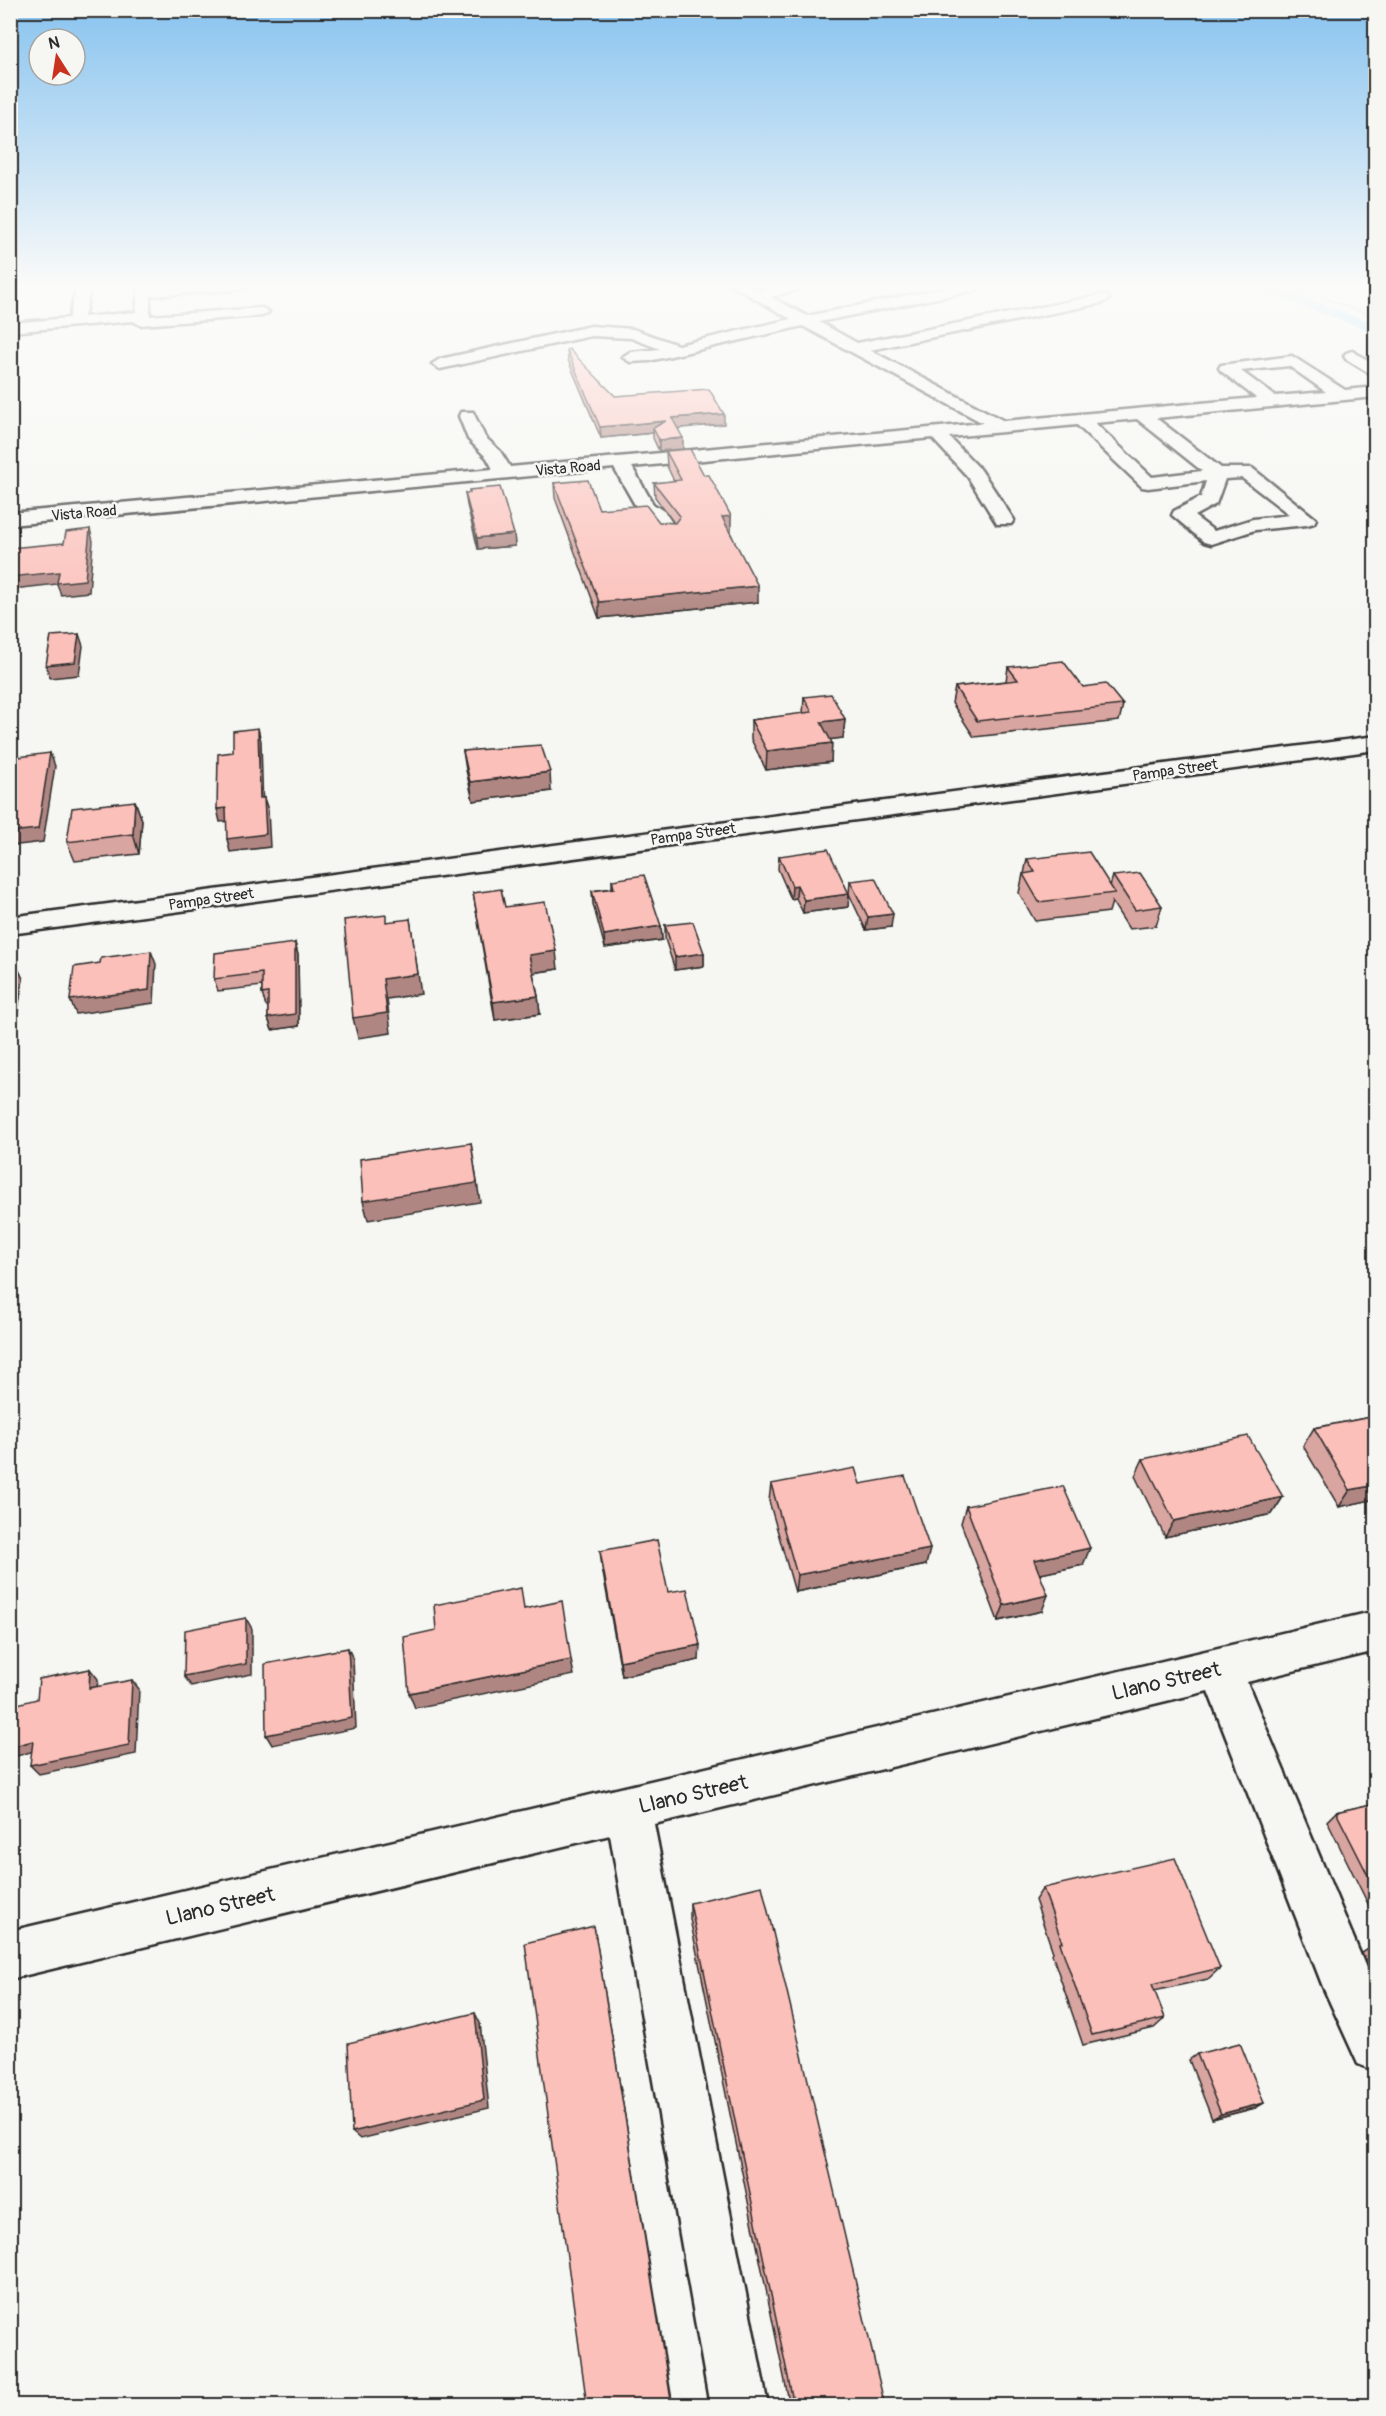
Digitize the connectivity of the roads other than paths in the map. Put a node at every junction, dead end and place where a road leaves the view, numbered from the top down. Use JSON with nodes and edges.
{"nodes":[{"id":1,"x":947,"y":398,"type":"edge"},
{"id":2,"x":1266,"y":398,"type":"edge"},
{"id":3,"x":1315,"y":398,"type":"edge"},
{"id":4,"x":1272,"y":402,"type":"junction"},
{"id":5,"x":1141,"y":414,"type":"junction"},
{"id":6,"x":467,"y":416,"type":"dead end"},
{"id":7,"x":1082,"y":420,"type":"junction"},
{"id":8,"x":1002,"y":427,"type":"junction"},
{"id":9,"x":936,"y":433,"type":"junction"},
{"id":10,"x":621,"y":463,"type":"junction"},
{"id":11,"x":505,"y":473,"type":"junction"},
{"id":12,"x":1217,"y":474,"type":"junction"},
{"id":13,"x":10,"y":519,"type":"edge"},
{"id":14,"x":1004,"y":520,"type":"dead end"},
{"id":15,"x":668,"y":532,"type":"edge"},
{"id":16,"x":1376,"y":743,"type":"edge"},
{"id":17,"x":10,"y":926,"type":"edge"},
{"id":18,"x":1376,"y":1631,"type":"edge"},
{"id":19,"x":1220,"y":1668,"type":"junction"},
{"id":20,"x":628,"y":1809,"type":"junction"},
{"id":21,"x":10,"y":1955,"type":"edge"},
{"id":22,"x":1376,"y":2046,"type":"edge"},
{"id":23,"x":739,"y":2406,"type":"edge"}],
"edges":[{"from":1,"to":8,"type":"street"},
{"from":2,"to":4,"type":"street"},
{"from":3,"to":4,"type":"street","name":"Vista Road"},
{"from":4,"to":5,"type":"street","name":"Vista Road"},
{"from":5,"to":7,"type":"street","name":"Vista Road"},
{"from":5,"to":12,"type":"street"},
{"from":6,"to":11,"type":"street"},
{"from":7,"to":8,"type":"street","name":"Vista Road"},
{"from":7,"to":12,"type":"street"},
{"from":8,"to":9,"type":"street","name":"Vista Road"},
{"from":9,"to":10,"type":"street","name":"Vista Road"},
{"from":9,"to":14,"type":"street"},
{"from":10,"to":11,"type":"street","name":"Vista Road"},
{"from":10,"to":15,"type":"street"},
{"from":11,"to":13,"type":"street","name":"Vista Road"},
{"from":12,"to":12,"type":"street"},
{"from":16,"to":17,"type":"street","name":"Pampa Street"},
{"from":18,"to":19,"type":"street","name":"Llano Street"},
{"from":19,"to":20,"type":"street","name":"Llano Street"},
{"from":19,"to":22,"type":"street"},
{"from":20,"to":21,"type":"street","name":"Llano Street"},
{"from":20,"to":23,"type":"street"}]}
